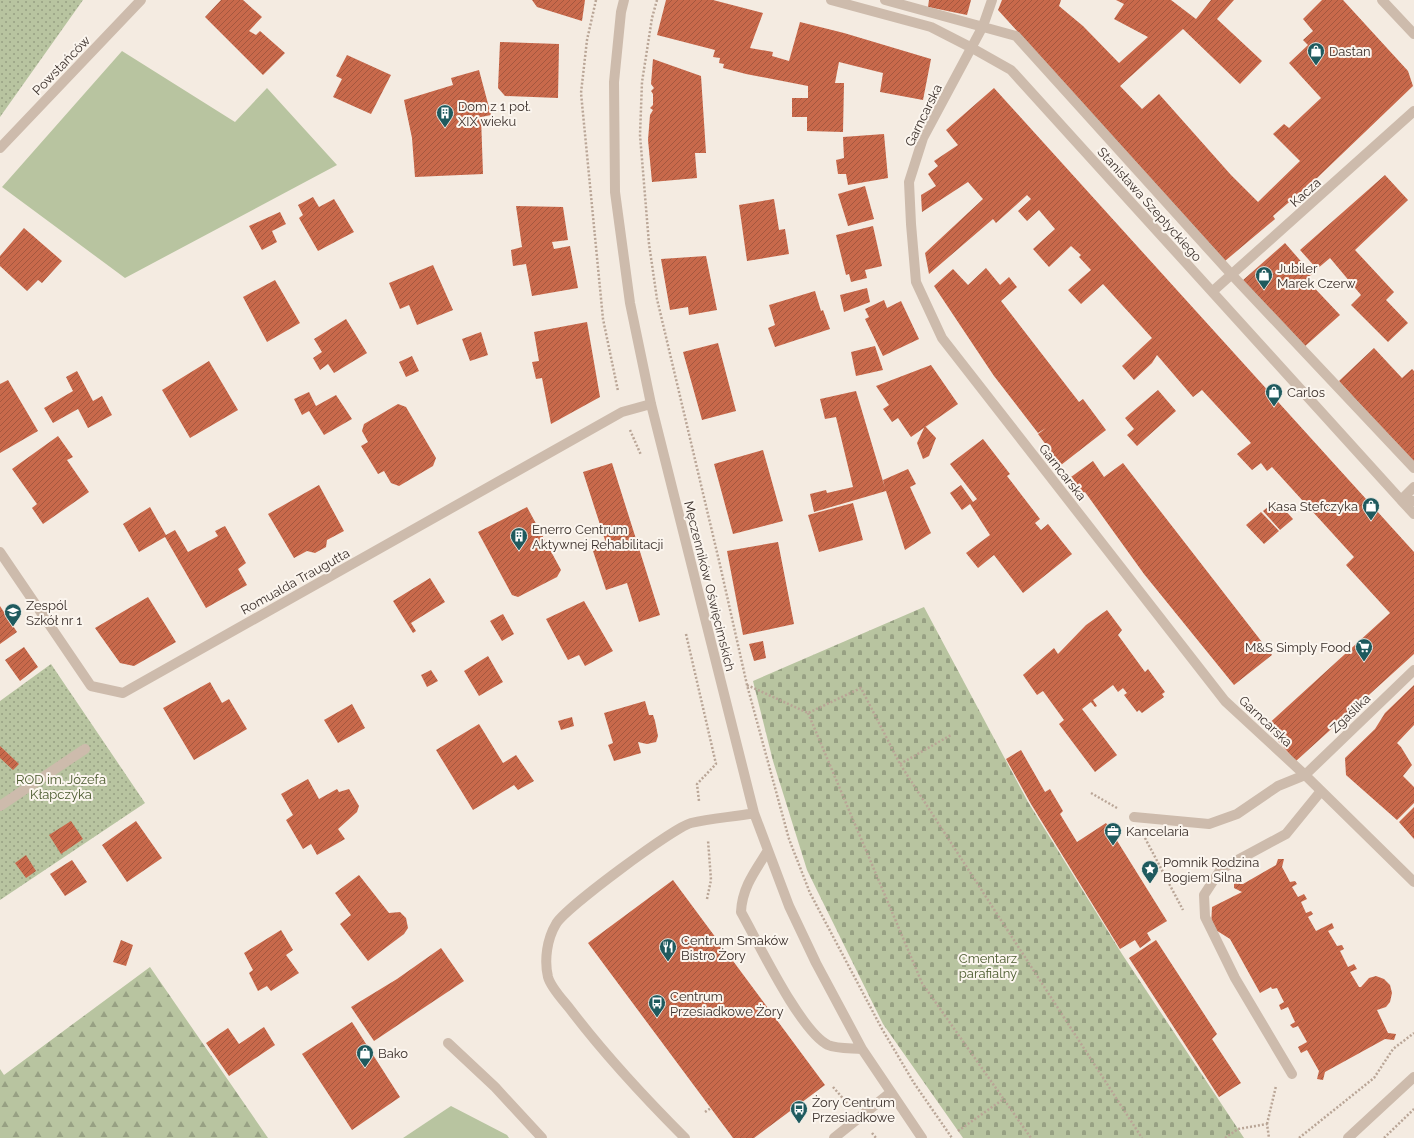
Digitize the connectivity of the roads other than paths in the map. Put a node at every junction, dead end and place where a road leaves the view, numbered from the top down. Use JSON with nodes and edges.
{"nodes":[{"id":1,"x":141,"y":0,"type":"edge"},
{"id":2,"x":624,"y":0,"type":"edge"},
{"id":3,"x":831,"y":0,"type":"edge"},
{"id":4,"x":885,"y":0,"type":"edge"},
{"id":5,"x":992,"y":0,"type":"edge"},
{"id":6,"x":1382,"y":0,"type":"edge"},
{"id":7,"x":982,"y":26,"type":"junction"},
{"id":8,"x":1414,"y":34,"type":"edge"},
{"id":9,"x":972,"y":48,"type":"junction"},
{"id":10,"x":1414,"y":111,"type":"edge"},
{"id":11,"x":0,"y":148,"type":"edge"},
{"id":12,"x":1232,"y":275,"type":"junction"},
{"id":13,"x":1213,"y":291,"type":"junction"},
{"id":14,"x":651,"y":404,"type":"junction"},
{"id":15,"x":1414,"y":468,"type":"edge"},
{"id":16,"x":1414,"y":487,"type":"edge"},
{"id":17,"x":1401,"y":500,"type":"junction"},
{"id":18,"x":1414,"y":502,"type":"edge"},
{"id":19,"x":1414,"y":514,"type":"edge"},
{"id":20,"x":0,"y":552,"type":"edge"},
{"id":21,"x":1414,"y":670,"type":"edge"},
{"id":22,"x":85,"y":749,"type":"dead end"},
{"id":23,"x":1305,"y":775,"type":"junction"},
{"id":24,"x":1321,"y":791,"type":"junction"},
{"id":25,"x":0,"y":806,"type":"edge"},
{"id":26,"x":754,"y":813,"type":"junction"},
{"id":27,"x":1134,"y":817,"type":"road end"},
{"id":28,"x":767,"y":852,"type":"junction"},
{"id":29,"x":1414,"y":882,"type":"edge"},
{"id":30,"x":448,"y":1043,"type":"dead end"},
{"id":31,"x":862,"y":1049,"type":"junction"},
{"id":32,"x":1292,"y":1074,"type":"dead end"},
{"id":33,"x":1414,"y":1077,"type":"edge"},
{"id":34,"x":890,"y":1093,"type":"junction"},
{"id":35,"x":542,"y":1138,"type":"edge"},
{"id":36,"x":685,"y":1138,"type":"edge"},
{"id":37,"x":834,"y":1138,"type":"edge"},
{"id":38,"x":922,"y":1138,"type":"edge"},
{"id":39,"x":1348,"y":1138,"type":"edge"}],
"edges":[{"from":1,"to":11,"type":"street","name":"Powstańców"},
{"from":2,"to":14,"type":"street","name":"Męczenników Oświęcimskich"},
{"from":3,"to":9,"type":"street","name":"Stanisława Szeptyckiego"},
{"from":4,"to":7,"type":"street"},
{"from":5,"to":7,"type":"street","name":"Garncarska"},
{"from":6,"to":8,"type":"street"},
{"from":7,"to":9,"type":"street","name":"Garncarska"},
{"from":7,"to":12,"type":"street"},
{"from":9,"to":13,"type":"street","name":"Stanisława Szeptyckiego"},
{"from":9,"to":23,"type":"street","name":"Garncarska"},
{"from":10,"to":12,"type":"street","name":"Kacza"},
{"from":12,"to":13,"type":"street","name":"Kacza"},
{"from":12,"to":15,"type":"street"},
{"from":13,"to":17,"type":"street","name":"Stanisława Szeptyckiego"},
{"from":14,"to":20,"type":"street","name":"Romualda Traugutta"},
{"from":14,"to":26,"type":"street","name":"Męczenników Oświęcimskich"},
{"from":16,"to":17,"type":"street"},
{"from":17,"to":18,"type":"street"},
{"from":17,"to":19,"type":"street","name":"Stanisława Szeptyckiego"},
{"from":21,"to":23,"type":"street","name":"Zgaślika"},
{"from":22,"to":25,"type":"street"},
{"from":23,"to":24,"type":"street","name":"Garncarska"},
{"from":23,"to":27,"type":"street"},
{"from":24,"to":29,"type":"street","name":"Garncarska"},
{"from":24,"to":32,"type":"street"},
{"from":26,"to":28,"type":"street","name":"Męczenników Oświęcimskich"},
{"from":26,"to":36,"type":"street"},
{"from":28,"to":31,"type":"street","name":"Męczenników Oświęcimskich"},
{"from":28,"to":31,"type":"street"},
{"from":30,"to":35,"type":"street"},
{"from":31,"to":34,"type":"street","name":"Męczenników Oświęcimskich"},
{"from":33,"to":39,"type":"street"},
{"from":34,"to":37,"type":"street"},
{"from":34,"to":38,"type":"street","name":"Męczenników Oświęcimskich"}]}
